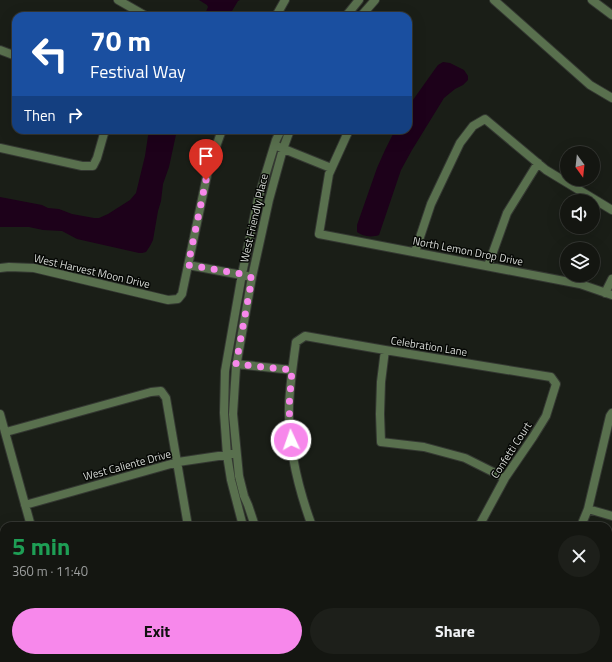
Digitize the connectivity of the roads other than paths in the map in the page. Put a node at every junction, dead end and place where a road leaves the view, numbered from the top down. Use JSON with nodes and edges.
{"nodes":[{"id":1,"x":118,"y":0,"type":"edge"},
{"id":2,"x":285,"y":0,"type":"edge"},
{"id":3,"x":360,"y":0,"type":"edge"},
{"id":4,"x":375,"y":0,"type":"edge"},
{"id":5,"x":494,"y":0,"type":"edge"},
{"id":6,"x":592,"y":0,"type":"edge"},
{"id":7,"x":139,"y":12,"type":"edge"},
{"id":8,"x":278,"y":12,"type":"edge"},
{"id":9,"x":350,"y":12,"type":"edge"},
{"id":10,"x":364,"y":12,"type":"edge"},
{"id":11,"x":612,"y":15,"type":"edge"},
{"id":12,"x":0,"y":50,"type":"edge"},
{"id":13,"x":12,"y":54,"type":"edge"},
{"id":14,"x":612,"y":98,"type":"edge"},
{"id":15,"x":104,"y":134,"type":"edge"},
{"id":16,"x":221,"y":134,"type":"edge"},
{"id":17,"x":280,"y":134,"type":"edge"},
{"id":18,"x":287,"y":134,"type":"edge"},
{"id":19,"x":347,"y":134,"type":"edge"},
{"id":20,"x":278,"y":147,"type":"junction"},
{"id":21,"x":0,"y":148,"type":"edge"},
{"id":22,"x":538,"y":163,"type":"junction"},
{"id":23,"x":332,"y":168,"type":"junction"},
{"id":24,"x":612,"y":210,"type":"edge"},
{"id":25,"x":415,"y":252,"type":"junction"},
{"id":26,"x":188,"y":265,"type":"junction"},
{"id":27,"x":488,"y":266,"type":"junction"},
{"id":28,"x":0,"y":268,"type":"edge"},
{"id":29,"x":242,"y":274,"type":"junction"},
{"id":30,"x":252,"y":278,"type":"junction"},
{"id":31,"x":612,"y":279,"type":"edge"},
{"id":32,"x":609,"y":294,"type":"edge"},
{"id":33,"x":385,"y":350,"type":"junction"},
{"id":34,"x":236,"y":364,"type":"junction"},
{"id":35,"x":292,"y":370,"type":"junction"},
{"id":36,"x":556,"y":384,"type":"joint"},
{"id":37,"x":612,"y":413,"type":"edge"},
{"id":38,"x":0,"y":414,"type":"edge"},
{"id":39,"x":6,"y":432,"type":"junction"},
{"id":40,"x":237,"y":453,"type":"junction"},
{"id":41,"x":227,"y":455,"type":"junction"},
{"id":42,"x":178,"y":462,"type":"junction"},
{"id":43,"x":505,"y":478,"type":"junction"},
{"id":44,"x":25,"y":505,"type":"junction"},
{"id":45,"x":588,"y":509,"type":"junction"},
{"id":46,"x":612,"y":516,"type":"edge"},
{"id":47,"x":30,"y":522,"type":"edge"},
{"id":48,"x":187,"y":522,"type":"edge"},
{"id":49,"x":242,"y":522,"type":"edge"},
{"id":50,"x":254,"y":522,"type":"edge"},
{"id":51,"x":310,"y":522,"type":"edge"},
{"id":52,"x":481,"y":522,"type":"edge"},
{"id":53,"x":583,"y":522,"type":"edge"}],
"edges":[{"from":1,"to":7,"type":"street"},
{"from":2,"to":8,"type":"street"},
{"from":3,"to":9,"type":"street"},
{"from":4,"to":10,"type":"street"},
{"from":5,"to":14,"type":"street"},
{"from":6,"to":11,"type":"street"},
{"from":12,"to":13,"type":"street"},
{"from":15,"to":21,"type":"street"},
{"from":16,"to":26,"type":"street"},
{"from":17,"to":20,"type":"street","name":"West Friendly Place"},
{"from":18,"to":20,"type":"street","name":"West Friendly Place"},
{"from":19,"to":23,"type":"street"},
{"from":20,"to":23,"type":"street"},
{"from":20,"to":29,"type":"street","name":"West Friendly Place"},
{"from":20,"to":30,"type":"street","name":"West Friendly Place"},
{"from":22,"to":24,"type":"street"},
{"from":22,"to":25,"type":"street"},
{"from":22,"to":27,"type":"street"},
{"from":23,"to":25,"type":"street","name":"North Lemon Drop Drive"},
{"from":25,"to":27,"type":"street","name":"North Lemon Drop Drive"},
{"from":26,"to":28,"type":"street","name":"West Harvest Moon Drive"},
{"from":26,"to":29,"type":"street"},
{"from":27,"to":32,"type":"street","name":"North Lemon Drop Drive"},
{"from":29,"to":30,"type":"street"},
{"from":29,"to":41,"type":"street","name":"West Friendly Place"},
{"from":30,"to":34,"type":"street","name":"West Friendly Place"},
{"from":31,"to":32,"type":"street"},
{"from":33,"to":35,"type":"street","name":"Celebration Lane"},
{"from":33,"to":36,"type":"street","name":"Celebration Lane"},
{"from":33,"to":43,"type":"street"},
{"from":34,"to":35,"type":"street"},
{"from":34,"to":40,"type":"street","name":"West Friendly Place"},
{"from":35,"to":51,"type":"street"},
{"from":36,"to":43,"type":"street","name":"Confetti Court"},
{"from":37,"to":45,"type":"street"},
{"from":38,"to":39,"type":"street"},
{"from":39,"to":42,"type":"street"},
{"from":39,"to":44,"type":"street"},
{"from":40,"to":41,"type":"street","name":"West Caliente Drive"},
{"from":40,"to":50,"type":"street","name":"West Friendly Place"},
{"from":41,"to":42,"type":"street","name":"West Caliente Drive"},
{"from":41,"to":49,"type":"street","name":"West Friendly Place"},
{"from":42,"to":44,"type":"street","name":"West Caliente Drive"},
{"from":42,"to":48,"type":"street"},
{"from":43,"to":52,"type":"street","name":"Confetti Court"},
{"from":44,"to":47,"type":"street"},
{"from":45,"to":46,"type":"street"},
{"from":45,"to":53,"type":"street"}]}
